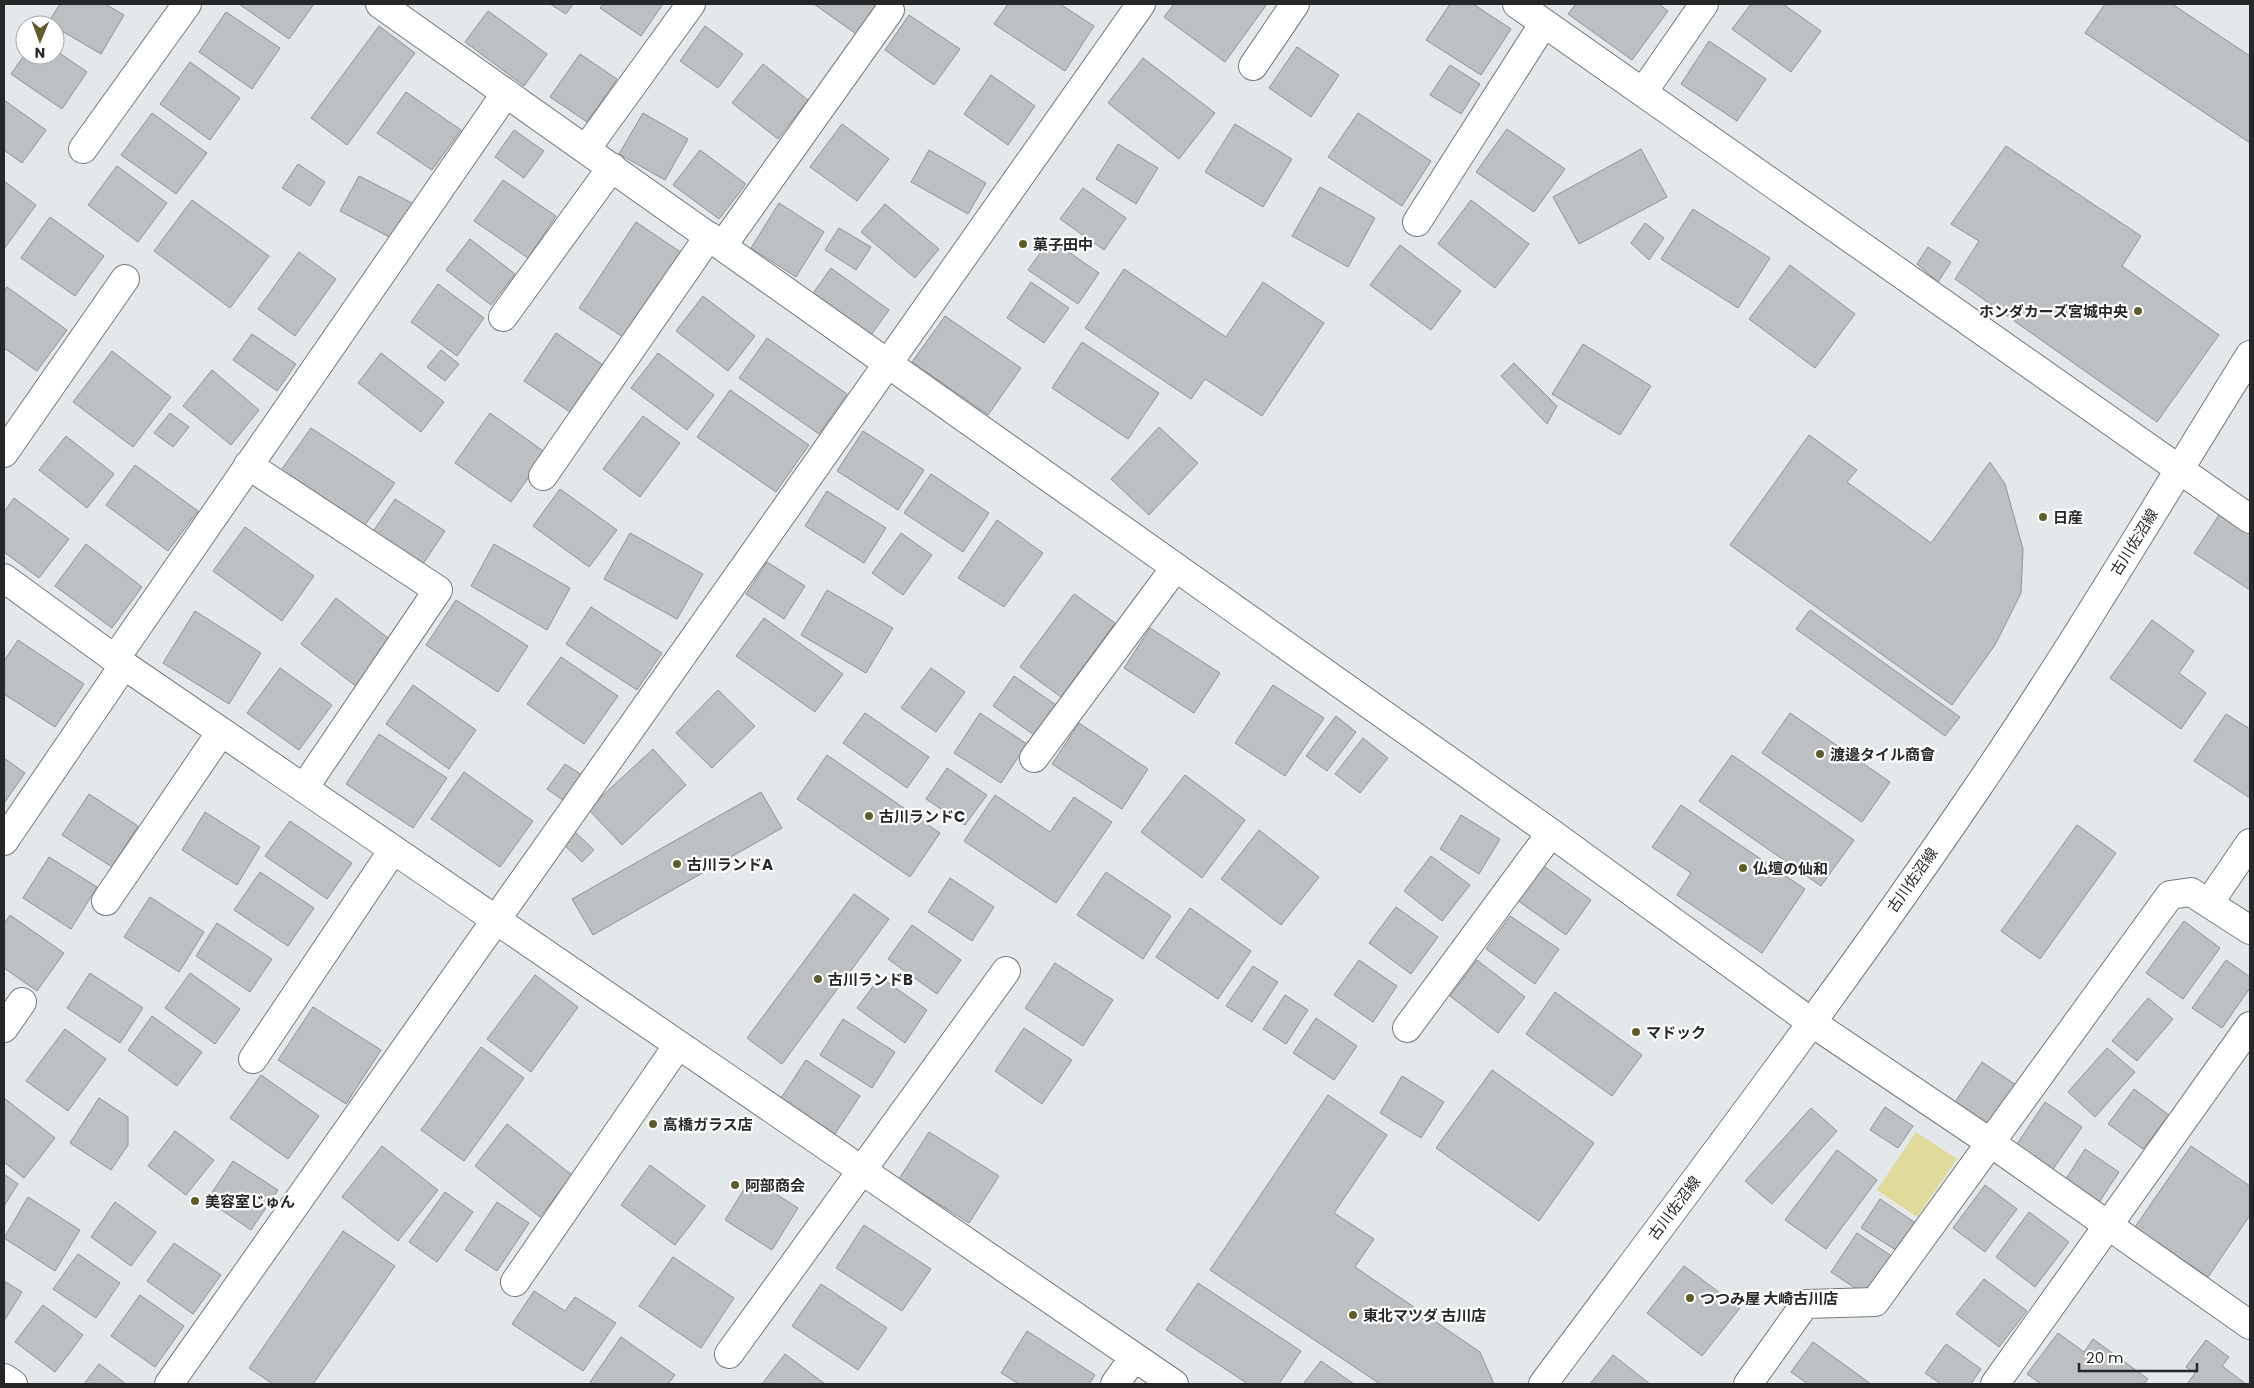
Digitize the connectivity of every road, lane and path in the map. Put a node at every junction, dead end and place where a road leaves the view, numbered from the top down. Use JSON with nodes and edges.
{"nodes":[{"id":1,"x":187,"y":4,"type":"edge"},
{"id":2,"x":380,"y":4,"type":"edge"},
{"id":3,"x":691,"y":4,"type":"edge"},
{"id":4,"x":1141,"y":4,"type":"edge"},
{"id":5,"x":1294,"y":4,"type":"edge"},
{"id":6,"x":1517,"y":4,"type":"edge"},
{"id":7,"x":1704,"y":4,"type":"edge"},
{"id":8,"x":890,"y":10,"type":"dead end"},
{"id":9,"x":1544,"y":23,"type":"junction"},
{"id":10,"x":1253,"y":66,"type":"dead end"},
{"id":11,"x":1643,"y":92,"type":"junction"},
{"id":12,"x":506,"y":93,"type":"junction"},
{"id":13,"x":82,"y":149,"type":"dead end"},
{"id":14,"x":586,"y":149,"type":"junction"},
{"id":15,"x":612,"y":167,"type":"junction"},
{"id":16,"x":1417,"y":222,"type":"dead end"},
{"id":17,"x":716,"y":241,"type":"junction"},
{"id":18,"x":125,"y":279,"type":"dead end"},
{"id":19,"x":503,"y":317,"type":"dead end"},
{"id":20,"x":2250,"y":356,"type":"edge"},
{"id":21,"x":886,"y":364,"type":"junction"},
{"id":22,"x":4,"y":453,"type":"edge"},
{"id":23,"x":248,"y":465,"type":"junction"},
{"id":24,"x":2178,"y":469,"type":"junction"},
{"id":25,"x":543,"y":476,"type":"dead end"},
{"id":26,"x":2250,"y":519,"type":"edge"},
{"id":27,"x":1176,"y":568,"type":"junction"},
{"id":28,"x":4,"y":578,"type":"edge"},
{"id":29,"x":119,"y":662,"type":"junction"},
{"id":30,"x":221,"y":732,"type":"junction"},
{"id":31,"x":1034,"y":758,"type":"dead end"},
{"id":32,"x":304,"y":788,"type":"junction"},
{"id":33,"x":1551,"y":833,"type":"junction"},
{"id":34,"x":4,"y":841,"type":"edge"},
{"id":35,"x":2250,"y":843,"type":"edge"},
{"id":36,"x":393,"y":850,"type":"junction"},
{"id":37,"x":106,"y":901,"type":"dead end"},
{"id":38,"x":2209,"y":903,"type":"junction"},
{"id":39,"x":496,"y":920,"type":"junction"},
{"id":40,"x":2250,"y":930,"type":"edge"},
{"id":41,"x":1006,"y":970,"type":"dead end"},
{"id":42,"x":22,"y":1002,"type":"dead end"},
{"id":43,"x":1811,"y":1022,"type":"junction"},
{"id":44,"x":2250,"y":1026,"type":"edge"},
{"id":45,"x":4,"y":1028,"type":"edge"},
{"id":46,"x":1407,"y":1028,"type":"dead end"},
{"id":47,"x":678,"y":1045,"type":"junction"},
{"id":48,"x":253,"y":1058,"type":"dead end"},
{"id":49,"x":1991,"y":1143,"type":"junction"},
{"id":50,"x":862,"y":1171,"type":"junction"},
{"id":51,"x":2108,"y":1225,"type":"junction"},
{"id":52,"x":515,"y":1282,"type":"dead end"},
{"id":53,"x":2250,"y":1325,"type":"edge"},
{"id":54,"x":729,"y":1354,"type":"dead end"},
{"id":55,"x":1134,"y":1357,"type":"junction"},
{"id":56,"x":4,"y":1378,"type":"edge"},
{"id":57,"x":1760,"y":1380,"type":"edge"},
{"id":58,"x":13,"y":1384,"type":"edge"},
{"id":59,"x":169,"y":1384,"type":"edge"},
{"id":60,"x":1115,"y":1384,"type":"edge"},
{"id":61,"x":1174,"y":1384,"type":"edge"},
{"id":62,"x":1543,"y":1384,"type":"edge"},
{"id":63,"x":1995,"y":1384,"type":"edge"}],
"edges":[{"from":1,"to":13,"type":"street"},
{"from":2,"to":12,"type":"street"},
{"from":3,"to":14,"type":"street"},
{"from":4,"to":21,"type":"street"},
{"from":5,"to":10,"type":"street"},
{"from":6,"to":9,"type":"street"},
{"from":7,"to":11,"type":"street"},
{"from":8,"to":17,"type":"street"},
{"from":9,"to":11,"type":"street"},
{"from":9,"to":16,"type":"street"},
{"from":11,"to":24,"type":"street"},
{"from":12,"to":14,"type":"street"},
{"from":12,"to":23,"type":"street"},
{"from":14,"to":15,"type":"street"},
{"from":15,"to":17,"type":"street"},
{"from":15,"to":19,"type":"street"},
{"from":17,"to":21,"type":"street"},
{"from":17,"to":25,"type":"street"},
{"from":18,"to":22,"type":"street"},
{"from":20,"to":24,"type":"street","name":"古川佐沼線"},
{"from":21,"to":27,"type":"street"},
{"from":21,"to":39,"type":"street"},
{"from":23,"to":29,"type":"street"},
{"from":23,"to":32,"type":"street"},
{"from":24,"to":26,"type":"street"},
{"from":24,"to":43,"type":"street","name":"古川佐沼線"},
{"from":27,"to":31,"type":"street"},
{"from":27,"to":33,"type":"street"},
{"from":28,"to":29,"type":"street"},
{"from":29,"to":30,"type":"street"},
{"from":29,"to":34,"type":"street"},
{"from":30,"to":32,"type":"street"},
{"from":30,"to":37,"type":"street"},
{"from":32,"to":36,"type":"street"},
{"from":33,"to":43,"type":"street"},
{"from":33,"to":46,"type":"street"},
{"from":35,"to":38,"type":"street"},
{"from":36,"to":39,"type":"street"},
{"from":36,"to":48,"type":"street"},
{"from":38,"to":40,"type":"street"},
{"from":38,"to":49,"type":"street"},
{"from":39,"to":47,"type":"street"},
{"from":39,"to":59,"type":"street"},
{"from":41,"to":50,"type":"street"},
{"from":42,"to":45,"type":"street"},
{"from":43,"to":49,"type":"street"},
{"from":43,"to":62,"type":"street","name":"古川佐沼線"},
{"from":44,"to":51,"type":"street"},
{"from":47,"to":50,"type":"street"},
{"from":47,"to":52,"type":"street"},
{"from":49,"to":51,"type":"street"},
{"from":49,"to":57,"type":"street"},
{"from":50,"to":54,"type":"street"},
{"from":50,"to":55,"type":"street"},
{"from":51,"to":53,"type":"street"},
{"from":51,"to":63,"type":"street"},
{"from":55,"to":60,"type":"street"},
{"from":55,"to":61,"type":"street"},
{"from":56,"to":58,"type":"street"}]}
